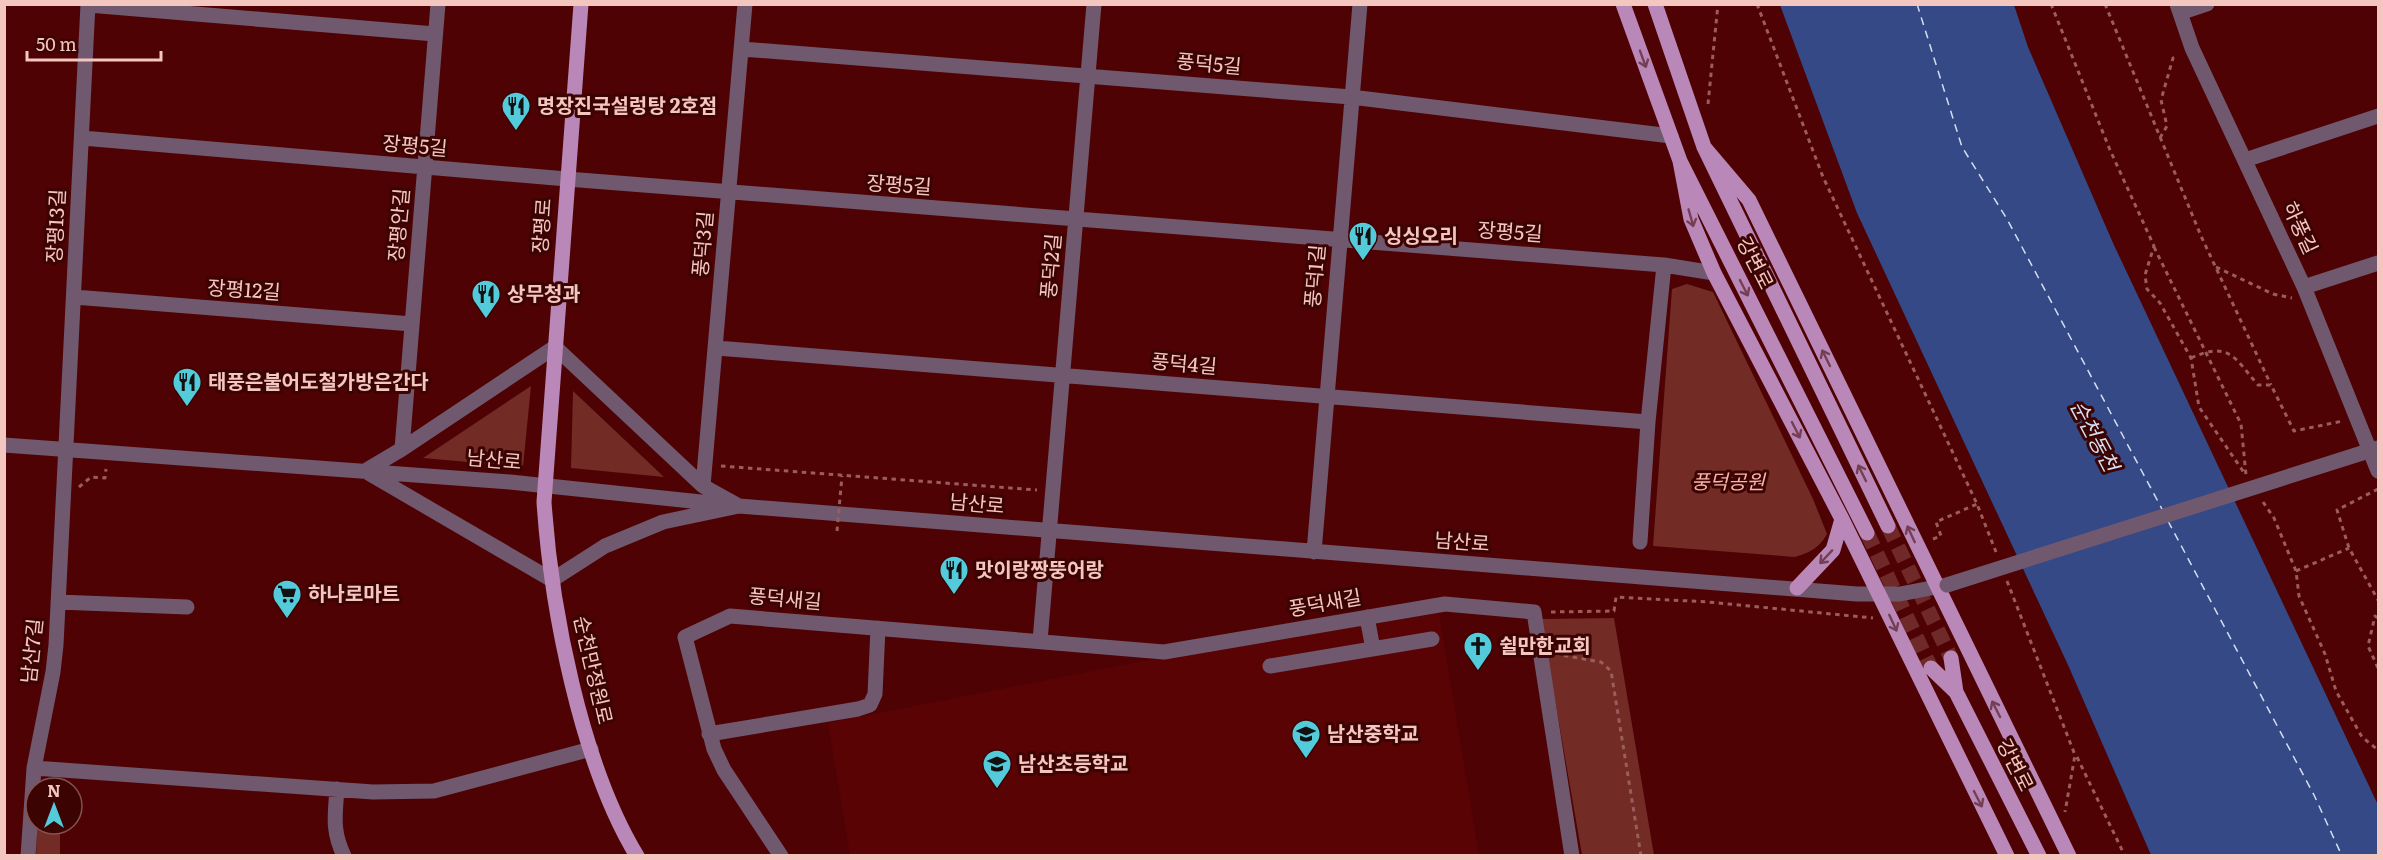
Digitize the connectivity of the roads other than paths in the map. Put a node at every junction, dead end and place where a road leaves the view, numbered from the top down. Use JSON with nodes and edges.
{"nodes":[{"id":1,"x":438,"y":4,"type":"edge"},
{"id":2,"x":581,"y":4,"type":"edge"},
{"id":3,"x":745,"y":4,"type":"edge"},
{"id":4,"x":1094,"y":4,"type":"edge"},
{"id":5,"x":1360,"y":4,"type":"edge"},
{"id":6,"x":1623,"y":4,"type":"edge"},
{"id":7,"x":1655,"y":4,"type":"edge"},
{"id":8,"x":2207,"y":4,"type":"edge"},
{"id":9,"x":88,"y":5,"type":"edge"},
{"id":10,"x":2179,"y":9,"type":"edge"},
{"id":11,"x":435,"y":34,"type":"junction"},
{"id":12,"x":742,"y":49,"type":"junction"},
{"id":13,"x":1088,"y":75,"type":"junction"},
{"id":14,"x":1351,"y":97,"type":"junction"},
{"id":15,"x":2379,"y":116,"type":"edge"},
{"id":16,"x":1671,"y":136,"type":"junction"},
{"id":17,"x":82,"y":138,"type":"junction"},
{"id":18,"x":1704,"y":147,"type":"junction"},
{"id":19,"x":1680,"y":160,"type":"junction"},
{"id":20,"x":2245,"y":160,"type":"junction"},
{"id":21,"x":424,"y":168,"type":"junction"},
{"id":22,"x":567,"y":179,"type":"junction"},
{"id":23,"x":728,"y":192,"type":"junction"},
{"id":24,"x":1076,"y":219,"type":"junction"},
{"id":25,"x":1340,"y":240,"type":"junction"},
{"id":26,"x":2379,"y":263,"type":"edge"},
{"id":27,"x":1664,"y":265,"type":"junction"},
{"id":28,"x":1714,"y":273,"type":"junction"},
{"id":29,"x":2306,"y":293,"type":"junction"},
{"id":30,"x":74,"y":297,"type":"junction"},
{"id":31,"x":412,"y":324,"type":"junction"},
{"id":32,"x":555,"y":347,"type":"junction"},
{"id":33,"x":716,"y":348,"type":"junction"},
{"id":34,"x":1064,"y":375,"type":"junction"},
{"id":35,"x":1325,"y":396,"type":"junction"},
{"id":36,"x":1648,"y":422,"type":"junction"},
{"id":37,"x":4,"y":445,"type":"edge"},
{"id":38,"x":2379,"y":448,"type":"edge"},
{"id":39,"x":67,"y":449,"type":"junction"},
{"id":40,"x":402,"y":449,"type":"junction"},
{"id":41,"x":365,"y":471,"type":"junction"},
{"id":42,"x":2379,"y":471,"type":"edge"},
{"id":43,"x":543,"y":485,"type":"junction"},
{"id":44,"x":703,"y":486,"type":"junction"},
{"id":45,"x":739,"y":506,"type":"junction"},
{"id":46,"x":1842,"y":519,"type":"junction"},
{"id":47,"x":1888,"y":526,"type":"tunnel mouth"},
{"id":48,"x":1051,"y":531,"type":"junction"},
{"id":49,"x":1867,"y":533,"type":"tunnel mouth"},
{"id":50,"x":1640,"y":542,"type":"dead end"},
{"id":51,"x":1314,"y":552,"type":"junction"},
{"id":52,"x":552,"y":580,"type":"junction"},
{"id":53,"x":1942,"y":586,"type":"junction"},
{"id":54,"x":1797,"y":588,"type":"junction"},
{"id":55,"x":1879,"y":594,"type":"junction"},
{"id":56,"x":58,"y":602,"type":"junction"},
{"id":57,"x":187,"y":607,"type":"dead end"},
{"id":58,"x":1367,"y":617,"type":"junction"},
{"id":59,"x":878,"y":628,"type":"junction"},
{"id":60,"x":1431,"y":639,"type":"dead end"},
{"id":61,"x":1040,"y":641,"type":"junction"},
{"id":62,"x":1373,"y":649,"type":"junction"},
{"id":63,"x":1951,"y":658,"type":"tunnel mouth"},
{"id":64,"x":1270,"y":666,"type":"dead end"},
{"id":65,"x":1931,"y":668,"type":"tunnel mouth"},
{"id":66,"x":1956,"y":692,"type":"junction"},
{"id":67,"x":709,"y":734,"type":"junction"},
{"id":68,"x":591,"y":750,"type":"junction"},
{"id":69,"x":34,"y":768,"type":"junction"},
{"id":70,"x":337,"y":789,"type":"junction"},
{"id":71,"x":28,"y":855,"type":"edge"},
{"id":72,"x":344,"y":855,"type":"edge"},
{"id":73,"x":637,"y":855,"type":"edge"},
{"id":74,"x":781,"y":855,"type":"edge"},
{"id":75,"x":1572,"y":855,"type":"edge"},
{"id":76,"x":2007,"y":855,"type":"edge"},
{"id":77,"x":2039,"y":855,"type":"edge"},
{"id":78,"x":2069,"y":855,"type":"edge"}],
"edges":[{"from":1,"to":11,"type":"street","name":"장평안길"},
{"from":2,"to":22,"type":"main road","name":"장평로"},
{"from":3,"to":12,"type":"street","name":"풍덕3길"},
{"from":4,"to":13,"type":"street","name":"풍덕2길"},
{"from":5,"to":14,"type":"street","name":"풍덕1길"},
{"from":6,"to":16,"type":"main road","name":"강변로","one_way":true},
{"from":7,"to":18,"type":"main road","name":"강변로"},
{"from":8,"to":10,"type":"street"},
{"from":9,"to":11,"type":"street"},
{"from":9,"to":17,"type":"street","name":"장평13길"},
{"from":10,"to":20,"type":"street","name":"하풍길"},
{"from":11,"to":21,"type":"street","name":"장평안길"},
{"from":12,"to":13,"type":"street","name":"풍덕5길"},
{"from":12,"to":23,"type":"street","name":"풍덕3길"},
{"from":13,"to":14,"type":"street","name":"풍덕5길"},
{"from":13,"to":24,"type":"street","name":"풍덕2길"},
{"from":14,"to":16,"type":"street","name":"풍덕5길"},
{"from":14,"to":25,"type":"street","name":"풍덕1길"},
{"from":15,"to":20,"type":"street"},
{"from":16,"to":19,"type":"main road","name":"강변로"},
{"from":17,"to":21,"type":"street","name":"장평5길"},
{"from":17,"to":30,"type":"street","name":"장평13길"},
{"from":47,"to":18,"type":"main road","name":"강변로","one_way":true},
{"from":53,"to":18,"type":"main road","one_way":true},
{"from":19,"to":28,"type":"main road","one_way":true},
{"from":19,"to":49,"type":"main road","name":"강변로","one_way":true},
{"from":20,"to":29,"type":"street","name":"하풍길"},
{"from":21,"to":22,"type":"street","name":"장평5길"},
{"from":21,"to":31,"type":"street","name":"장평안길"},
{"from":22,"to":23,"type":"street","name":"장평5길"},
{"from":22,"to":32,"type":"main road","name":"장평로"},
{"from":23,"to":24,"type":"street","name":"장평5길"},
{"from":23,"to":33,"type":"street","name":"풍덕3길"},
{"from":24,"to":25,"type":"street","name":"장평5길"},
{"from":24,"to":34,"type":"street","name":"풍덕2길"},
{"from":25,"to":27,"type":"street","name":"장평5길"},
{"from":25,"to":35,"type":"street","name":"풍덕1길"},
{"from":26,"to":29,"type":"street"},
{"from":27,"to":28,"type":"street","name":"장평5길"},
{"from":27,"to":36,"type":"street"},
{"from":28,"to":46,"type":"main road","one_way":true},
{"from":29,"to":42,"type":"street","name":"하풍길"},
{"from":30,"to":31,"type":"street","name":"장평12길"},
{"from":30,"to":39,"type":"street","name":"장평13길"},
{"from":31,"to":40,"type":"street","name":"장평안길"},
{"from":32,"to":40,"type":"street"},
{"from":32,"to":43,"type":"main road","name":"장평로"},
{"from":32,"to":44,"type":"street"},
{"from":33,"to":34,"type":"street","name":"풍덕4길"},
{"from":33,"to":44,"type":"street","name":"풍덕3길"},
{"from":34,"to":35,"type":"street","name":"풍덕4길"},
{"from":34,"to":48,"type":"street","name":"풍덕2길"},
{"from":35,"to":36,"type":"street","name":"풍덕4길"},
{"from":35,"to":51,"type":"street","name":"풍덕1길"},
{"from":36,"to":50,"type":"street"},
{"from":37,"to":39,"type":"street","name":"남산로"},
{"from":38,"to":53,"type":"street","name":"남산로","bridge":true},
{"from":39,"to":41,"type":"street","name":"남산로"},
{"from":39,"to":56,"type":"street","name":"남산7길"},
{"from":40,"to":41,"type":"street"},
{"from":41,"to":43,"type":"street","name":"남산로"},
{"from":41,"to":52,"type":"street"},
{"from":43,"to":45,"type":"street","name":"남산로"},
{"from":43,"to":52,"type":"main road","name":"순천만정원로"},
{"from":44,"to":45,"type":"street"},
{"from":45,"to":48,"type":"street","name":"남산로"},
{"from":45,"to":52,"type":"street"},
{"from":46,"to":54,"type":"main road","one_way":true},
{"from":46,"to":55,"type":"main road"},
{"from":48,"to":51,"type":"street","name":"남산로"},
{"from":48,"to":61,"type":"street","name":"풍덕2길"},
{"from":51,"to":54,"type":"street","name":"남산로"},
{"from":52,"to":68,"type":"main road","name":"순천만정원로"},
{"from":53,"to":55,"type":"street","name":"남산로"},
{"from":78,"to":53,"type":"main road","one_way":true},
{"from":54,"to":55,"type":"street","name":"남산로"},
{"from":55,"to":76,"type":"main road","one_way":true},
{"from":56,"to":57,"type":"street"},
{"from":56,"to":69,"type":"street","name":"남산7길"},
{"from":58,"to":61,"type":"street","name":"풍덕새길"},
{"from":58,"to":62,"type":"street"},
{"from":58,"to":75,"type":"street","name":"풍덕새길"},
{"from":59,"to":61,"type":"street","name":"풍덕새길"},
{"from":59,"to":67,"type":"street"},
{"from":59,"to":67,"type":"street","name":"풍덕새길"},
{"from":60,"to":62,"type":"street"},
{"from":62,"to":64,"type":"street"},
{"from":63,"to":66,"type":"main road","name":"강변로"},
{"from":65,"to":66,"type":"main road","name":"강변로"},
{"from":66,"to":77,"type":"main road","name":"강변로"},
{"from":67,"to":74,"type":"street","name":"풍덕새길"},
{"from":68,"to":70,"type":"street"},
{"from":68,"to":73,"type":"main road","name":"순천만정원로"},
{"from":69,"to":70,"type":"street"},
{"from":69,"to":71,"type":"street","name":"남산7길"},
{"from":70,"to":72,"type":"street"}]}
